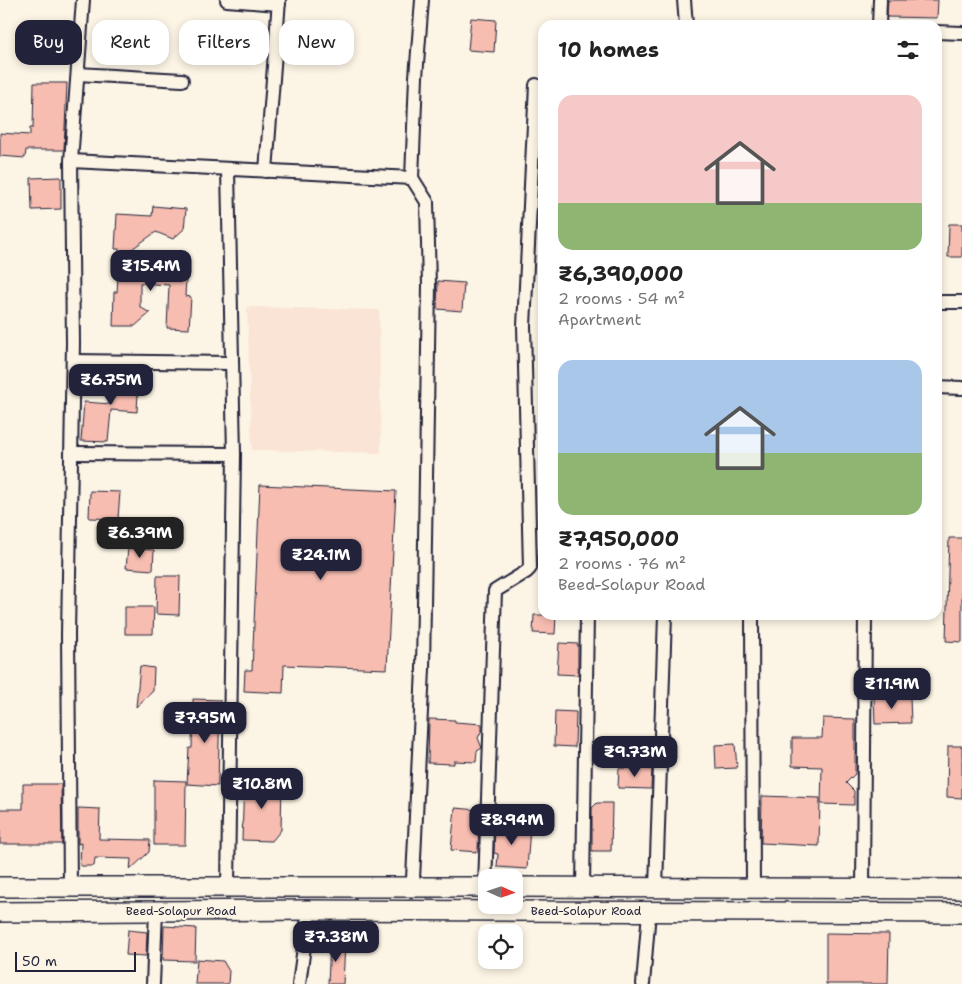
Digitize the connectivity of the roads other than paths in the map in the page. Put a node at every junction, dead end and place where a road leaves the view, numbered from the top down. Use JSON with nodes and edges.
{"nodes":[{"id":1,"x":83,"y":0,"type":"edge"},
{"id":2,"x":227,"y":0,"type":"edge"},
{"id":3,"x":422,"y":0,"type":"edge"},
{"id":4,"x":684,"y":0,"type":"edge"},
{"id":5,"x":880,"y":0,"type":"edge"},
{"id":6,"x":279,"y":2,"type":"edge"},
{"id":7,"x":686,"y":20,"type":"edge"},
{"id":8,"x":879,"y":20,"type":"edge"},
{"id":9,"x":942,"y":32,"type":"edge"},
{"id":10,"x":962,"y":33,"type":"edge"},
{"id":11,"x":78,"y":74,"type":"junction"},
{"id":12,"x":182,"y":80,"type":"dead end"},
{"id":13,"x":536,"y":85,"type":"dead end"},
{"id":14,"x":71,"y":161,"type":"junction"},
{"id":15,"x":228,"y":170,"type":"junction"},
{"id":16,"x":266,"y":171,"type":"junction"},
{"id":17,"x":412,"y":178,"type":"junction"},
{"id":18,"x":942,"y":302,"type":"edge"},
{"id":19,"x":962,"y":302,"type":"edge"},
{"id":20,"x":73,"y":361,"type":"junction"},
{"id":21,"x":231,"y":363,"type":"junction"},
{"id":22,"x":942,"y":387,"type":"edge"},
{"id":23,"x":962,"y":388,"type":"edge"},
{"id":24,"x":71,"y":453,"type":"junction"},
{"id":25,"x":234,"y":454,"type":"junction"},
{"id":26,"x":587,"y":620,"type":"edge"},
{"id":27,"x":665,"y":620,"type":"edge"},
{"id":28,"x":752,"y":620,"type":"edge"},
{"id":29,"x":865,"y":620,"type":"edge"},
{"id":30,"x":487,"y":869,"type":"edge"},
{"id":31,"x":0,"y":887,"type":"edge"},
{"id":32,"x":228,"y":887,"type":"junction"},
{"id":33,"x":415,"y":887,"type":"junction"},
{"id":34,"x":478,"y":887,"type":"edge"},
{"id":35,"x":523,"y":887,"type":"edge"},
{"id":36,"x":583,"y":887,"type":"junction"},
{"id":37,"x":656,"y":887,"type":"junction"},
{"id":38,"x":70,"y":888,"type":"junction"},
{"id":39,"x":753,"y":888,"type":"junction"},
{"id":40,"x":863,"y":888,"type":"junction"},
{"id":41,"x":962,"y":889,"type":"edge"},
{"id":42,"x":308,"y":910,"type":"junction"},
{"id":43,"x":156,"y":911,"type":"junction"},
{"id":44,"x":0,"y":912,"type":"edge"},
{"id":45,"x":648,"y":912,"type":"junction"},
{"id":46,"x":962,"y":914,"type":"edge"},
{"id":47,"x":153,"y":984,"type":"edge"},
{"id":48,"x":299,"y":984,"type":"edge"},
{"id":49,"x":643,"y":984,"type":"edge"}],
"edges":[{"from":1,"to":11,"type":"street"},
{"from":2,"to":6,"type":"street"},
{"from":3,"to":17,"type":"street"},
{"from":4,"to":7,"type":"street"},
{"from":5,"to":8,"type":"street"},
{"from":6,"to":16,"type":"street"},
{"from":9,"to":10,"type":"street"},
{"from":11,"to":12,"type":"street"},
{"from":11,"to":14,"type":"street"},
{"from":13,"to":30,"type":"street"},
{"from":14,"to":15,"type":"street"},
{"from":14,"to":20,"type":"street"},
{"from":15,"to":16,"type":"street"},
{"from":15,"to":21,"type":"street"},
{"from":16,"to":17,"type":"street"},
{"from":17,"to":33,"type":"street"},
{"from":18,"to":19,"type":"street"},
{"from":20,"to":21,"type":"street"},
{"from":20,"to":24,"type":"street"},
{"from":21,"to":25,"type":"street"},
{"from":22,"to":23,"type":"street"},
{"from":24,"to":25,"type":"street"},
{"from":24,"to":38,"type":"street"},
{"from":25,"to":32,"type":"street"},
{"from":26,"to":36,"type":"street"},
{"from":27,"to":37,"type":"street"},
{"from":28,"to":39,"type":"street"},
{"from":29,"to":40,"type":"street"},
{"from":31,"to":38,"type":"main road","name":"Beed-Solapur Road"},
{"from":32,"to":33,"type":"main road","name":"Beed-Solapur Road"},
{"from":32,"to":38,"type":"main road","name":"Beed-Solapur Road"},
{"from":33,"to":34,"type":"main road","name":"Beed-Solapur Road"},
{"from":35,"to":36,"type":"main road","name":"Beed-Solapur Road"},
{"from":36,"to":37,"type":"main road","name":"Beed-Solapur Road"},
{"from":37,"to":39,"type":"main road","name":"Beed-Solapur Road"},
{"from":39,"to":40,"type":"main road","name":"Beed-Solapur Road"},
{"from":40,"to":41,"type":"main road","name":"Beed-Solapur Road"},
{"from":42,"to":43,"type":"main road","name":"Beed-Solapur Road"},
{"from":42,"to":45,"type":"main road","name":"Beed-Solapur Road"},
{"from":42,"to":48,"type":"street"},
{"from":43,"to":44,"type":"main road","name":"Beed-Solapur Road"},
{"from":43,"to":47,"type":"street"},
{"from":45,"to":46,"type":"main road","name":"Beed-Solapur Road"},
{"from":45,"to":49,"type":"street"}]}
